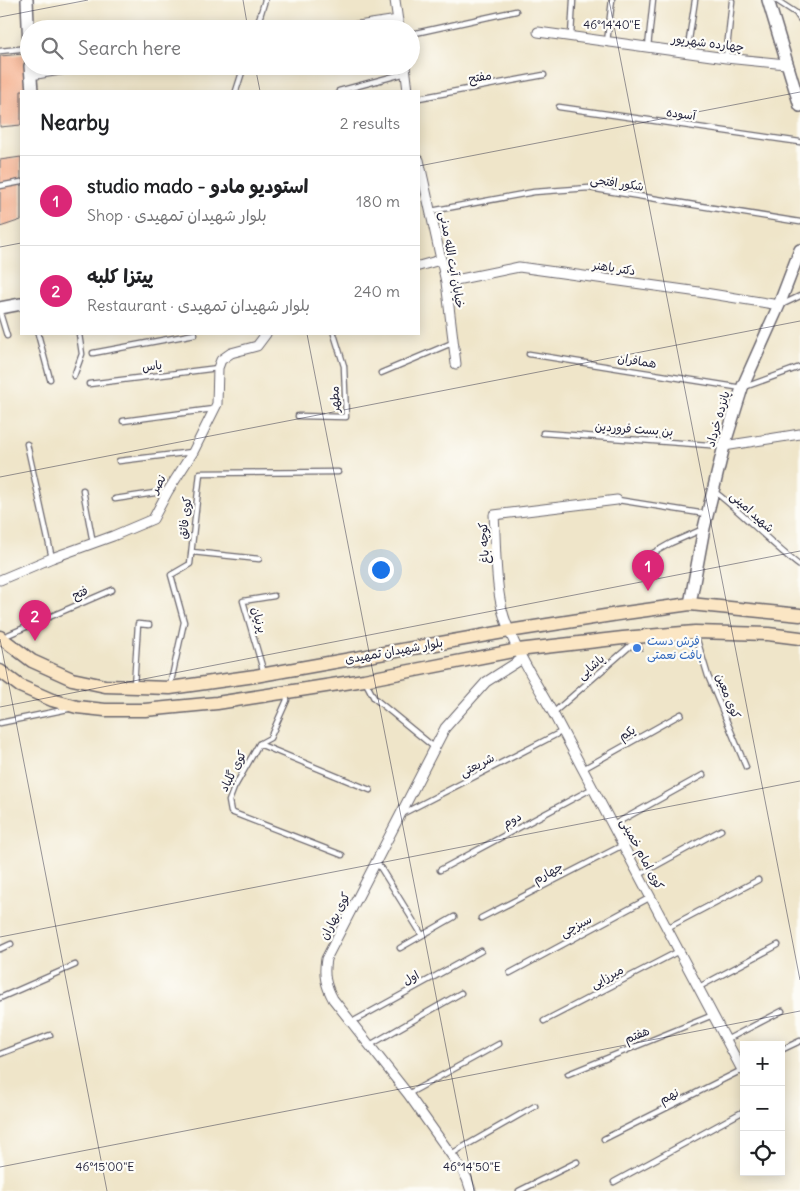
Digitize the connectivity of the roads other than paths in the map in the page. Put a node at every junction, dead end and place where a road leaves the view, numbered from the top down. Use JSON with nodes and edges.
{"nodes":[{"id":1,"x":27,"y":0,"type":"edge"},
{"id":2,"x":265,"y":0,"type":"edge"},
{"id":3,"x":395,"y":0,"type":"edge"},
{"id":4,"x":573,"y":0,"type":"edge"},
{"id":5,"x":612,"y":0,"type":"edge"},
{"id":6,"x":653,"y":0,"type":"edge"},
{"id":7,"x":695,"y":0,"type":"edge"},
{"id":8,"x":768,"y":0,"type":"edge"},
{"id":9,"x":776,"y":0,"type":"edge"},
{"id":10,"x":732,"y":2,"type":"dead end"},
{"id":11,"x":516,"y":11,"type":"dead end"},
{"id":12,"x":800,"y":19,"type":"edge"},
{"id":13,"x":28,"y":20,"type":"edge"},
{"id":14,"x":259,"y":20,"type":"edge"},
{"id":15,"x":398,"y":20,"type":"edge"},
{"id":16,"x":420,"y":32,"type":"edge"},
{"id":17,"x":538,"y":32,"type":"dead end"},
{"id":18,"x":571,"y":36,"type":"junction"},
{"id":19,"x":607,"y":43,"type":"junction"},
{"id":20,"x":648,"y":47,"type":"junction"},
{"id":21,"x":20,"y":49,"type":"edge"},
{"id":22,"x":0,"y":51,"type":"edge"},
{"id":23,"x":687,"y":53,"type":"junction"},
{"id":24,"x":726,"y":58,"type":"junction"},
{"id":25,"x":786,"y":64,"type":"junction"},
{"id":26,"x":30,"y":75,"type":"edge"},
{"id":27,"x":241,"y":75,"type":"edge"},
{"id":28,"x":390,"y":75,"type":"edge"},
{"id":29,"x":406,"y":75,"type":"edge"},
{"id":30,"x":544,"y":75,"type":"dead end"},
{"id":31,"x":32,"y":90,"type":"edge"},
{"id":32,"x":236,"y":90,"type":"edge"},
{"id":33,"x":342,"y":90,"type":"edge"},
{"id":34,"x":408,"y":90,"type":"edge"},
{"id":35,"x":420,"y":98,"type":"edge"},
{"id":36,"x":800,"y":106,"type":"edge"},
{"id":37,"x":559,"y":107,"type":"dead end"},
{"id":38,"x":800,"y":142,"type":"edge"},
{"id":39,"x":420,"y":164,"type":"edge"},
{"id":40,"x":20,"y":182,"type":"edge"},
{"id":41,"x":0,"y":186,"type":"edge"},
{"id":42,"x":431,"y":211,"type":"junction"},
{"id":43,"x":800,"y":222,"type":"edge"},
{"id":44,"x":800,"y":250,"type":"edge"},
{"id":45,"x":440,"y":260,"type":"junction"},
{"id":46,"x":420,"y":266,"type":"edge"},
{"id":47,"x":446,"y":282,"type":"junction"},
{"id":48,"x":800,"y":296,"type":"edge"},
{"id":49,"x":20,"y":304,"type":"edge"},
{"id":50,"x":779,"y":306,"type":"junction"},
{"id":51,"x":0,"y":308,"type":"edge"},
{"id":52,"x":0,"y":313,"type":"edge"},
{"id":53,"x":38,"y":335,"type":"edge"},
{"id":54,"x":79,"y":335,"type":"edge"},
{"id":55,"x":182,"y":335,"type":"edge"},
{"id":56,"x":265,"y":335,"type":"edge"},
{"id":57,"x":334,"y":335,"type":"edge"},
{"id":58,"x":7,"y":336,"type":"dead end"},
{"id":59,"x":170,"y":336,"type":"edge"},
{"id":60,"x":452,"y":343,"type":"junction"},
{"id":61,"x":94,"y":353,"type":"dead end"},
{"id":62,"x":529,"y":354,"type":"dead end"},
{"id":63,"x":456,"y":364,"type":"dead end"},
{"id":64,"x":800,"y":367,"type":"edge"},
{"id":65,"x":218,"y":368,"type":"junction"},
{"id":66,"x":381,"y":373,"type":"dead end"},
{"id":67,"x":74,"y":376,"type":"dead end"},
{"id":68,"x":50,"y":379,"type":"dead end"},
{"id":69,"x":89,"y":384,"type":"dead end"},
{"id":70,"x":742,"y":388,"type":"junction"},
{"id":71,"x":215,"y":409,"type":"junction"},
{"id":72,"x":298,"y":416,"type":"dead end"},
{"id":73,"x":123,"y":421,"type":"dead end"},
{"id":74,"x":543,"y":433,"type":"dead end"},
{"id":75,"x":800,"y":434,"type":"edge"},
{"id":76,"x":27,"y":444,"type":"dead end"},
{"id":77,"x":724,"y":446,"type":"junction"},
{"id":78,"x":193,"y":452,"type":"junction"},
{"id":79,"x":119,"y":461,"type":"dead end"},
{"id":80,"x":338,"y":472,"type":"dead end"},
{"id":81,"x":83,"y":490,"type":"dead end"},
{"id":82,"x":168,"y":491,"type":"junction"},
{"id":83,"x":714,"y":491,"type":"junction"},
{"id":84,"x":116,"y":499,"type":"dead end"},
{"id":85,"x":617,"y":500,"type":"joint"},
{"id":86,"x":708,"y":515,"type":"junction"},
{"id":87,"x":704,"y":528,"type":"junction"},
{"id":88,"x":93,"y":543,"type":"junction"},
{"id":89,"x":192,"y":552,"type":"junction"},
{"id":90,"x":52,"y":558,"type":"junction"},
{"id":91,"x":259,"y":559,"type":"dead end"},
{"id":92,"x":639,"y":562,"type":"dead end"},
{"id":93,"x":800,"y":566,"type":"edge"},
{"id":94,"x":0,"y":580,"type":"edge"},
{"id":95,"x":112,"y":590,"type":"dead end"},
{"id":96,"x":274,"y":596,"type":"dead end"},
{"id":97,"x":690,"y":604,"type":"junction"},
{"id":98,"x":800,"y":615,"type":"edge"},
{"id":99,"x":149,"y":625,"type":"dead end"},
{"id":100,"x":509,"y":630,"type":"junction"},
{"id":101,"x":695,"y":632,"type":"junction"},
{"id":102,"x":641,"y":636,"type":"junction"},
{"id":103,"x":0,"y":637,"type":"edge"},
{"id":104,"x":800,"y":638,"type":"edge"},
{"id":105,"x":520,"y":655,"type":"junction"},
{"id":106,"x":0,"y":671,"type":"edge"},
{"id":107,"x":264,"y":674,"type":"junction"},
{"id":108,"x":364,"y":680,"type":"junction"},
{"id":109,"x":134,"y":688,"type":"junction"},
{"id":110,"x":170,"y":688,"type":"junction"},
{"id":111,"x":286,"y":692,"type":"junction"},
{"id":112,"x":77,"y":707,"type":"junction"},
{"id":113,"x":553,"y":713,"type":"junction"},
{"id":114,"x":681,"y":714,"type":"dead end"},
{"id":115,"x":0,"y":723,"type":"edge"},
{"id":116,"x":563,"y":731,"type":"junction"},
{"id":117,"x":259,"y":744,"type":"junction"},
{"id":118,"x":435,"y":748,"type":"junction"},
{"id":119,"x":746,"y":767,"type":"dead end"},
{"id":120,"x":583,"y":769,"type":"junction"},
{"id":121,"x":703,"y":775,"type":"dead end"},
{"id":122,"x":593,"y":788,"type":"junction"},
{"id":123,"x":370,"y":790,"type":"dead end"},
{"id":124,"x":399,"y":816,"type":"junction"},
{"id":125,"x":613,"y":825,"type":"junction"},
{"id":126,"x":721,"y":830,"type":"dead end"},
{"id":127,"x":623,"y":845,"type":"junction"},
{"id":128,"x":342,"y":854,"type":"dead end"},
{"id":129,"x":376,"y":861,"type":"junction"},
{"id":130,"x":440,"y":870,"type":"dead end"},
{"id":131,"x":639,"y":875,"type":"junction"},
{"id":132,"x":758,"y":880,"type":"dead end"},
{"id":133,"x":651,"y":898,"type":"junction"},
{"id":134,"x":454,"y":917,"type":"dead end"},
{"id":135,"x":481,"y":918,"type":"dead end"},
{"id":136,"x":667,"y":928,"type":"junction"},
{"id":137,"x":422,"y":935,"type":"junction"},
{"id":138,"x":11,"y":944,"type":"dead end"},
{"id":139,"x":778,"y":945,"type":"dead end"},
{"id":140,"x":400,"y":948,"type":"dead end"},
{"id":141,"x":0,"y":949,"type":"edge"},
{"id":142,"x":679,"y":951,"type":"junction"},
{"id":143,"x":482,"y":952,"type":"dead end"},
{"id":144,"x":75,"y":965,"type":"dead end"},
{"id":145,"x":510,"y":973,"type":"dead end"},
{"id":146,"x":699,"y":987,"type":"junction"},
{"id":147,"x":461,"y":993,"type":"dead end"},
{"id":148,"x":0,"y":998,"type":"edge"},
{"id":149,"x":782,"y":1011,"type":"dead end"},
{"id":150,"x":713,"y":1015,"type":"junction"},
{"id":151,"x":544,"y":1021,"type":"dead end"},
{"id":152,"x":351,"y":1023,"type":"junction"},
{"id":153,"x":50,"y":1035,"type":"dead end"},
{"id":154,"x":726,"y":1040,"type":"junction"},
{"id":155,"x":800,"y":1041,"type":"edge"},
{"id":156,"x":500,"y":1044,"type":"dead end"},
{"id":157,"x":369,"y":1046,"type":"junction"},
{"id":158,"x":785,"y":1048,"type":"edge"},
{"id":159,"x":0,"y":1054,"type":"edge"},
{"id":160,"x":740,"y":1066,"type":"edge"},
{"id":161,"x":740,"y":1072,"type":"edge"},
{"id":162,"x":568,"y":1074,"type":"dead end"},
{"id":163,"x":408,"y":1094,"type":"junction"},
{"id":164,"x":535,"y":1106,"type":"dead end"},
{"id":165,"x":740,"y":1113,"type":"edge"},
{"id":166,"x":604,"y":1139,"type":"dead end"},
{"id":167,"x":451,"y":1154,"type":"junction"},
{"id":168,"x":577,"y":1162,"type":"dead end"},
{"id":169,"x":614,"y":1182,"type":"dead end"},
{"id":170,"x":471,"y":1191,"type":"edge"},
{"id":171,"x":519,"y":1191,"type":"edge"}],
"edges":[{"from":1,"to":13,"type":"street"},
{"from":2,"to":14,"type":"lane"},
{"from":3,"to":15,"type":"street"},
{"from":4,"to":18,"type":"lane"},
{"from":5,"to":19,"type":"lane"},
{"from":6,"to":20,"type":"lane"},
{"from":7,"to":23,"type":"lane"},
{"from":8,"to":25,"type":"street"},
{"from":9,"to":12,"type":"lane"},
{"from":10,"to":24,"type":"lane"},
{"from":11,"to":16,"type":"lane"},
{"from":17,"to":18,"type":"street","name":"چهارده شهریور"},
{"from":18,"to":19,"type":"street","name":"چهارده شهریور"},
{"from":19,"to":20,"type":"street","name":"چهارده شهریور"},
{"from":20,"to":23,"type":"street","name":"چهارده شهریور"},
{"from":21,"to":22,"type":"lane"},
{"from":23,"to":24,"type":"street","name":"چهارده شهریور"},
{"from":24,"to":25,"type":"street","name":"چهارده شهریور"},
{"from":25,"to":36,"type":"street"},
{"from":26,"to":31,"type":"street"},
{"from":27,"to":32,"type":"lane"},
{"from":28,"to":33,"type":"lane"},
{"from":29,"to":34,"type":"street"},
{"from":30,"to":35,"type":"lane","name":"مفتح"},
{"from":37,"to":38,"type":"lane","name":"آسوده"},
{"from":39,"to":42,"type":"street","name":"خیابان آیت الله مدنی"},
{"from":40,"to":41,"type":"lane"},
{"from":42,"to":43,"type":"lane","name":"شکور افتحی"},
{"from":42,"to":45,"type":"street","name":"خیابان آیت الله مدنی"},
{"from":44,"to":50,"type":"street","name":"پانزده خرداد"},
{"from":45,"to":46,"type":"street"},
{"from":45,"to":47,"type":"street","name":"خیابان آیت الله مدنی"},
{"from":47,"to":50,"type":"street","name":"دکتر باهنر"},
{"from":47,"to":60,"type":"street","name":"خیابان آیت الله مدنی"},
{"from":48,"to":50,"type":"lane"},
{"from":49,"to":51,"type":"street"},
{"from":50,"to":70,"type":"street","name":"پانزده خرداد"},
{"from":52,"to":58,"type":"lane"},
{"from":53,"to":68,"type":"lane"},
{"from":54,"to":67,"type":"lane"},
{"from":55,"to":59,"type":"lane"},
{"from":56,"to":65,"type":"street"},
{"from":57,"to":72,"type":"lane","name":"مطهر"},
{"from":59,"to":61,"type":"lane"},
{"from":60,"to":63,"type":"street","name":"خیابان آیت الله مدنی"},
{"from":60,"to":66,"type":"lane"},
{"from":62,"to":70,"type":"lane","name":"همافران"},
{"from":64,"to":70,"type":"lane"},
{"from":65,"to":69,"type":"lane","name":"یاس"},
{"from":65,"to":71,"type":"street","name":"نصر"},
{"from":70,"to":77,"type":"street","name":"پانزده خرداد"},
{"from":71,"to":73,"type":"lane"},
{"from":71,"to":78,"type":"street","name":"نصر"},
{"from":74,"to":77,"type":"lane","name":"بن بست فروردین"},
{"from":75,"to":77,"type":"street"},
{"from":76,"to":90,"type":"lane"},
{"from":77,"to":83,"type":"street","name":"پانزده خرداد"},
{"from":78,"to":79,"type":"lane"},
{"from":78,"to":82,"type":"street","name":"نصر"},
{"from":80,"to":89,"type":"lane","name":"کوی فائق"},
{"from":81,"to":88,"type":"lane"},
{"from":82,"to":84,"type":"lane"},
{"from":82,"to":88,"type":"street","name":"نصر"},
{"from":83,"to":86,"type":"street","name":"پانزده خرداد"},
{"from":83,"to":93,"type":"lane","name":"شهید امینی"},
{"from":85,"to":86,"type":"lane"},
{"from":85,"to":100,"type":"street","name":"کوچه باغ"},
{"from":86,"to":87,"type":"street","name":"پانزده خرداد"},
{"from":87,"to":92,"type":"lane"},
{"from":87,"to":97,"type":"street","name":"پانزده خرداد"},
{"from":88,"to":90,"type":"street","name":"نصر"},
{"from":89,"to":91,"type":"lane"},
{"from":89,"to":110,"type":"lane","name":"کوی فائق"},
{"from":90,"to":94,"type":"street","name":"نصر"},
{"from":95,"to":103,"type":"lane","name":"فتح"},
{"from":96,"to":107,"type":"lane","name":"پرنیان"},
{"from":97,"to":98,"type":"main road","name":"بلوار شهیدان تمهیدی"},
{"from":97,"to":100,"type":"main road","name":"بلوار شهیدان تمهیدی"},
{"from":99,"to":109,"type":"lane"},
{"from":100,"to":105,"type":"street","name":"کوی امام خمینی"},
{"from":100,"to":107,"type":"main road","name":"بلوار شهیدان تمهیدی"},
{"from":101,"to":102,"type":"main road","name":"بلوار شهیدان تمهیدی"},
{"from":101,"to":104,"type":"main road","name":"بلوار شهیدان تمهیدی"},
{"from":101,"to":119,"type":"lane","name":"کوی معین"},
{"from":102,"to":105,"type":"main road","name":"بلوار شهیدان تمهیدی"},
{"from":102,"to":113,"type":"lane","name":"پاشایی"},
{"from":103,"to":109,"type":"main road","name":"بلوار شهیدان تمهیدی"},
{"from":105,"to":108,"type":"main road","name":"بلوار شهیدان تمهیدی"},
{"from":105,"to":113,"type":"street","name":"کوی امام خمینی"},
{"from":105,"to":118,"type":"street","name":"کوی بهاران"},
{"from":106,"to":112,"type":"main road","name":"بلوار شهیدان تمهیدی"},
{"from":107,"to":110,"type":"main road","name":"بلوار شهیدان تمهیدی"},
{"from":108,"to":111,"type":"main road","name":"بلوار شهیدان تمهیدی"},
{"from":108,"to":118,"type":"lane"},
{"from":109,"to":110,"type":"main road","name":"بلوار شهیدان تمهیدی"},
{"from":111,"to":112,"type":"main road","name":"بلوار شهیدان تمهیدی"},
{"from":111,"to":117,"type":"lane","name":"کوی گلباد"},
{"from":112,"to":115,"type":"lane"},
{"from":113,"to":116,"type":"street","name":"کوی امام خمینی"},
{"from":114,"to":120,"type":"lane","name":"یکم"},
{"from":116,"to":120,"type":"street","name":"کوی امام خمینی"},
{"from":116,"to":124,"type":"lane","name":"شریعتی"},
{"from":117,"to":123,"type":"lane"},
{"from":117,"to":128,"type":"lane","name":"کوی گلباد"},
{"from":118,"to":124,"type":"street","name":"کوی بهاران"},
{"from":120,"to":122,"type":"street","name":"کوی امام خمینی"},
{"from":121,"to":125,"type":"lane"},
{"from":122,"to":125,"type":"street","name":"کوی امام خمینی"},
{"from":122,"to":130,"type":"lane","name":"دوم"},
{"from":124,"to":129,"type":"street","name":"کوی بهاران"},
{"from":125,"to":127,"type":"street","name":"کوی امام خمینی"},
{"from":126,"to":131,"type":"lane"},
{"from":127,"to":131,"type":"street","name":"کوی امام خمینی"},
{"from":127,"to":135,"type":"lane","name":"چهارم"},
{"from":129,"to":137,"type":"lane"},
{"from":129,"to":152,"type":"street","name":"کوی بهاران"},
{"from":131,"to":133,"type":"street","name":"کوی امام خمینی"},
{"from":132,"to":136,"type":"lane"},
{"from":133,"to":136,"type":"street","name":"کوی امام خمینی"},
{"from":133,"to":145,"type":"lane","name":"سبزچی"},
{"from":134,"to":137,"type":"lane"},
{"from":136,"to":142,"type":"street","name":"کوی امام خمینی"},
{"from":137,"to":140,"type":"lane"},
{"from":138,"to":141,"type":"lane"},
{"from":139,"to":146,"type":"lane"},
{"from":142,"to":146,"type":"street","name":"کوی امام خمینی"},
{"from":142,"to":151,"type":"lane","name":"میرزایی"},
{"from":143,"to":152,"type":"lane","name":"اول"},
{"from":144,"to":148,"type":"lane"},
{"from":146,"to":150,"type":"street","name":"کوی امام خمینی"},
{"from":147,"to":157,"type":"lane"},
{"from":149,"to":154,"type":"lane"},
{"from":150,"to":154,"type":"street","name":"کوی امام خمینی"},
{"from":150,"to":162,"type":"lane","name":"هفتم"},
{"from":152,"to":157,"type":"street","name":"کوی بهاران"},
{"from":153,"to":159,"type":"lane"},
{"from":154,"to":160,"type":"street","name":"کوی امام خمینی"},
{"from":155,"to":158,"type":"lane"},
{"from":156,"to":163,"type":"lane"},
{"from":157,"to":163,"type":"street","name":"کوی بهاران"},
{"from":161,"to":166,"type":"lane","name":"نهم"},
{"from":163,"to":167,"type":"street","name":"کوی بهاران"},
{"from":164,"to":167,"type":"lane"},
{"from":165,"to":169,"type":"lane"},
{"from":167,"to":170,"type":"street","name":"کوی بهاران"},
{"from":168,"to":171,"type":"lane"}]}
